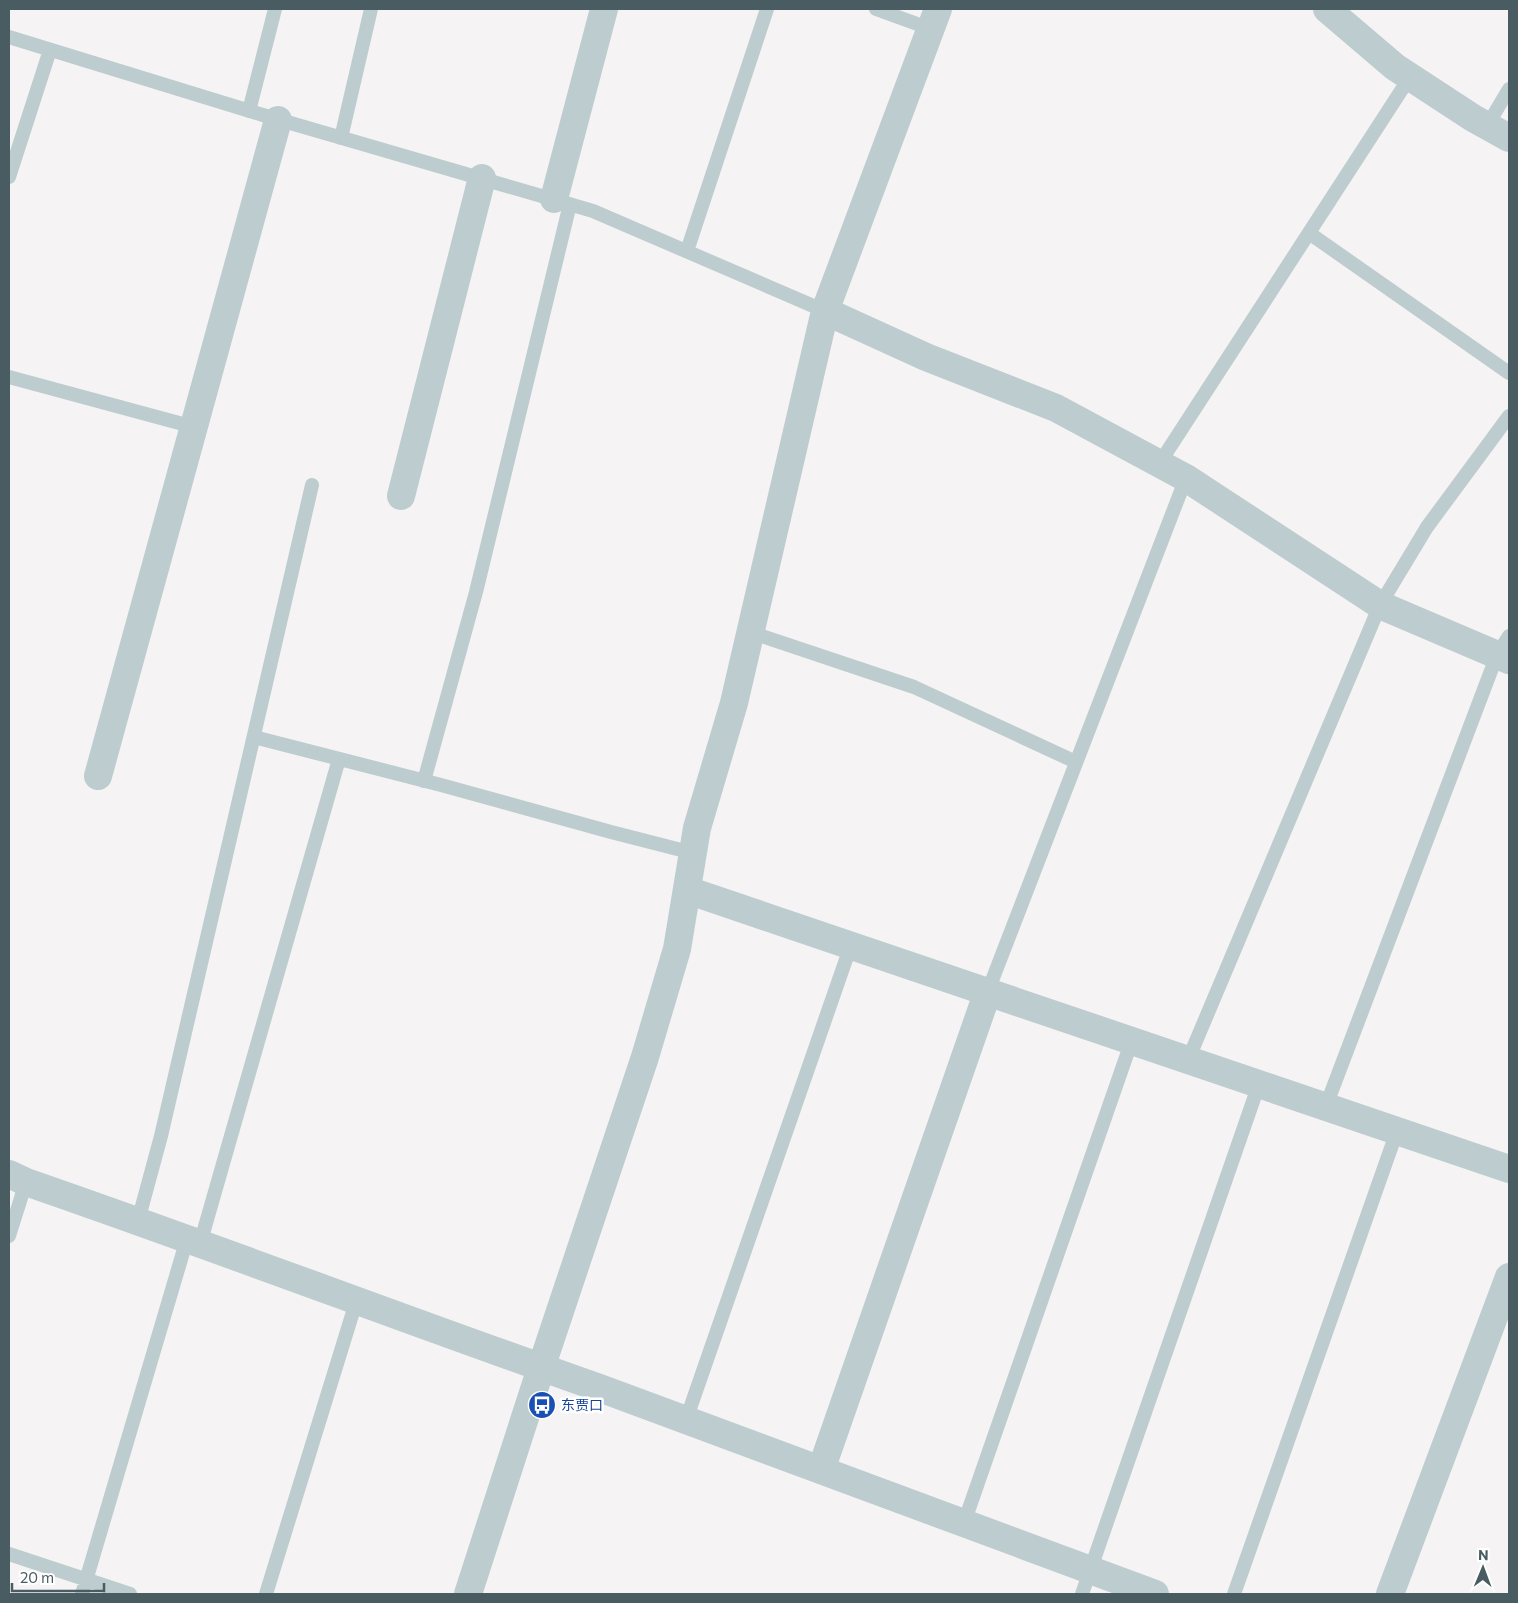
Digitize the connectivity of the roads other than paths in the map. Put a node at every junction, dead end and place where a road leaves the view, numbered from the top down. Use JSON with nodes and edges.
{"nodes":[{"id":1,"x":275,"y":9,"type":"edge"},
{"id":2,"x":371,"y":9,"type":"edge"},
{"id":3,"x":604,"y":9,"type":"edge"},
{"id":4,"x":767,"y":9,"type":"edge"},
{"id":5,"x":876,"y":9,"type":"edge"},
{"id":6,"x":1327,"y":9,"type":"edge"},
{"id":7,"x":934,"y":19,"type":"edge"},
{"id":8,"x":9,"y":37,"type":"edge"},
{"id":9,"x":50,"y":50,"type":"junction"},
{"id":10,"x":1410,"y":77,"type":"junction"},
{"id":11,"x":1509,"y":89,"type":"edge"},
{"id":12,"x":248,"y":111,"type":"junction"},
{"id":13,"x":278,"y":120,"type":"junction"},
{"id":14,"x":1498,"y":132,"type":"edge"},
{"id":15,"x":341,"y":138,"type":"junction"},
{"id":16,"x":9,"y":177,"type":"edge"},
{"id":17,"x":482,"y":178,"type":"junction"},
{"id":18,"x":562,"y":202,"type":"junction"},
{"id":19,"x":1309,"y":233,"type":"junction"},
{"id":20,"x":687,"y":252,"type":"junction"},
{"id":21,"x":825,"y":311,"type":"junction"},
{"id":22,"x":1509,"y":372,"type":"edge"},
{"id":23,"x":9,"y":377,"type":"edge"},
{"id":24,"x":1509,"y":416,"type":"edge"},
{"id":25,"x":194,"y":427,"type":"junction"},
{"id":26,"x":1159,"y":464,"type":"junction"},
{"id":27,"x":1186,"y":478,"type":"junction"},
{"id":28,"x":312,"y":484,"type":"dead end"},
{"id":29,"x":401,"y":496,"type":"dead end"},
{"id":30,"x":1380,"y":605,"type":"junction"},
{"id":31,"x":750,"y":632,"type":"junction"},
{"id":32,"x":1505,"y":651,"type":"edge"},
{"id":33,"x":254,"y":737,"type":"junction"},
{"id":34,"x":339,"y":759,"type":"junction"},
{"id":35,"x":1076,"y":762,"type":"junction"},
{"id":36,"x":98,"y":776,"type":"dead end"},
{"id":37,"x":424,"y":781,"type":"junction"},
{"id":38,"x":693,"y":853,"type":"junction"},
{"id":39,"x":687,"y":890,"type":"junction"},
{"id":40,"x":851,"y":945,"type":"junction"},
{"id":41,"x":988,"y":991,"type":"junction"},
{"id":42,"x":1132,"y":1040,"type":"junction"},
{"id":43,"x":1188,"y":1060,"type":"junction"},
{"id":44,"x":1259,"y":1084,"type":"junction"},
{"id":45,"x":1326,"y":1106,"type":"junction"},
{"id":46,"x":1396,"y":1131,"type":"junction"},
{"id":47,"x":1509,"y":1170,"type":"edge"},
{"id":48,"x":17,"y":1178,"type":"edge"},
{"id":49,"x":138,"y":1221,"type":"junction"},
{"id":50,"x":9,"y":1236,"type":"edge"},
{"id":51,"x":194,"y":1242,"type":"junction"},
{"id":52,"x":1509,"y":1277,"type":"edge"},
{"id":53,"x":356,"y":1302,"type":"junction"},
{"id":54,"x":534,"y":1366,"type":"junction"},
{"id":55,"x":686,"y":1420,"type":"junction"},
{"id":56,"x":821,"y":1470,"type":"junction"},
{"id":57,"x":964,"y":1523,"type":"junction"},
{"id":58,"x":9,"y":1554,"type":"edge"},
{"id":59,"x":86,"y":1580,"type":"junction"},
{"id":60,"x":1086,"y":1582,"type":"edge"},
{"id":61,"x":82,"y":1594,"type":"edge"},
{"id":62,"x":130,"y":1594,"type":"edge"},
{"id":63,"x":266,"y":1594,"type":"edge"},
{"id":64,"x":455,"y":1594,"type":"edge"},
{"id":65,"x":468,"y":1594,"type":"edge"},
{"id":66,"x":1155,"y":1594,"type":"edge"},
{"id":67,"x":1234,"y":1594,"type":"edge"},
{"id":68,"x":1390,"y":1594,"type":"edge"}],
"edges":[{"from":1,"to":12,"type":"lane"},
{"from":2,"to":15,"type":"lane"},
{"from":3,"to":18,"type":"street"},
{"from":4,"to":20,"type":"lane"},
{"from":5,"to":7,"type":"lane"},
{"from":6,"to":10,"type":"street"},
{"from":7,"to":21,"type":"street"},
{"from":8,"to":9,"type":"lane"},
{"from":9,"to":12,"type":"lane"},
{"from":9,"to":16,"type":"lane"},
{"from":10,"to":14,"type":"street"},
{"from":10,"to":19,"type":"lane"},
{"from":11,"to":14,"type":"lane"},
{"from":12,"to":13,"type":"lane"},
{"from":13,"to":15,"type":"lane"},
{"from":13,"to":25,"type":"street"},
{"from":15,"to":17,"type":"lane"},
{"from":17,"to":18,"type":"lane"},
{"from":17,"to":29,"type":"street"},
{"from":18,"to":20,"type":"lane"},
{"from":18,"to":37,"type":"lane"},
{"from":19,"to":22,"type":"lane"},
{"from":19,"to":26,"type":"lane"},
{"from":20,"to":21,"type":"lane"},
{"from":21,"to":26,"type":"street"},
{"from":21,"to":31,"type":"street"},
{"from":23,"to":25,"type":"lane"},
{"from":24,"to":30,"type":"lane"},
{"from":25,"to":36,"type":"street"},
{"from":26,"to":27,"type":"street"},
{"from":27,"to":30,"type":"street"},
{"from":27,"to":35,"type":"lane"},
{"from":28,"to":33,"type":"lane"},
{"from":30,"to":32,"type":"street"},
{"from":30,"to":43,"type":"lane"},
{"from":31,"to":35,"type":"lane"},
{"from":31,"to":38,"type":"street"},
{"from":32,"to":45,"type":"lane"},
{"from":33,"to":34,"type":"lane"},
{"from":33,"to":49,"type":"lane"},
{"from":34,"to":37,"type":"lane"},
{"from":34,"to":51,"type":"lane"},
{"from":35,"to":41,"type":"lane"},
{"from":37,"to":38,"type":"lane"},
{"from":38,"to":39,"type":"street"},
{"from":39,"to":40,"type":"street"},
{"from":39,"to":54,"type":"street"},
{"from":40,"to":41,"type":"street"},
{"from":40,"to":55,"type":"lane"},
{"from":41,"to":42,"type":"street"},
{"from":41,"to":56,"type":"street"},
{"from":42,"to":43,"type":"street"},
{"from":42,"to":57,"type":"lane"},
{"from":43,"to":44,"type":"street"},
{"from":44,"to":45,"type":"street"},
{"from":44,"to":60,"type":"lane"},
{"from":45,"to":46,"type":"street"},
{"from":46,"to":47,"type":"street"},
{"from":46,"to":67,"type":"lane"},
{"from":48,"to":49,"type":"street"},
{"from":48,"to":50,"type":"lane"},
{"from":49,"to":51,"type":"street"},
{"from":51,"to":53,"type":"street"},
{"from":51,"to":59,"type":"lane"},
{"from":52,"to":68,"type":"street"},
{"from":53,"to":54,"type":"street"},
{"from":53,"to":63,"type":"lane"},
{"from":54,"to":55,"type":"street"},
{"from":54,"to":64,"type":"street"},
{"from":54,"to":65,"type":"street"},
{"from":55,"to":56,"type":"street"},
{"from":56,"to":57,"type":"street"},
{"from":57,"to":60,"type":"street"},
{"from":58,"to":59,"type":"lane"},
{"from":59,"to":61,"type":"lane"},
{"from":59,"to":62,"type":"lane"},
{"from":60,"to":66,"type":"street"}]}
